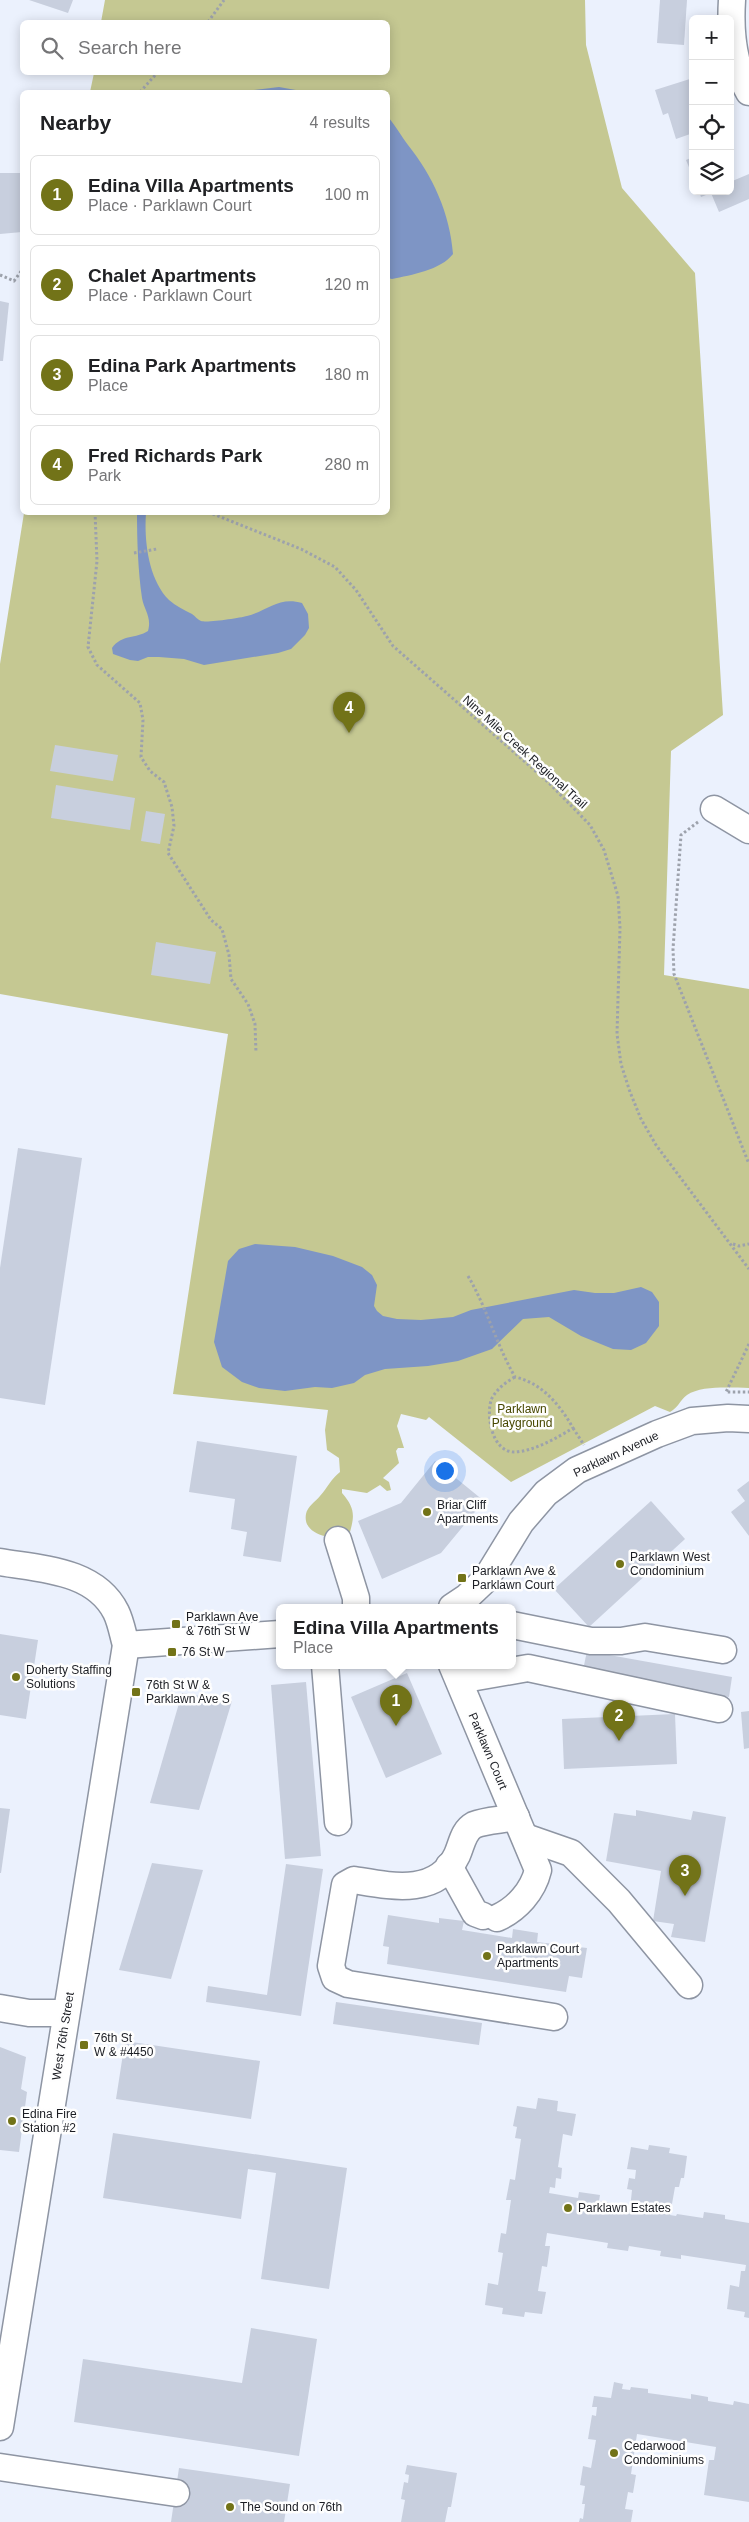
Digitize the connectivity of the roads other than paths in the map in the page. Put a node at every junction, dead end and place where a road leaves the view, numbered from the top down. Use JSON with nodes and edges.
{"nodes":[{"id":1,"x":732,"y":0,"type":"edge"},
{"id":2,"x":749,"y":92,"type":"edge"},
{"id":3,"x":714,"y":809,"type":"road end"},
{"id":4,"x":749,"y":830,"type":"edge"},
{"id":5,"x":749,"y":1419,"type":"edge"},
{"id":6,"x":338,"y":1540,"type":"dead end"},
{"id":7,"x":0,"y":1562,"type":"edge"},
{"id":8,"x":356,"y":1604,"type":"edge"},
{"id":9,"x":465,"y":1604,"type":"edge"},
{"id":10,"x":516,"y":1626,"type":"edge"},
{"id":11,"x":276,"y":1634,"type":"edge"},
{"id":12,"x":126,"y":1645,"type":"junction"},
{"id":13,"x":724,"y":1650,"type":"dead end"},
{"id":14,"x":325,"y":1669,"type":"edge"},
{"id":15,"x":510,"y":1669,"type":"edge"},
{"id":16,"x":516,"y":1669,"type":"edge"},
{"id":17,"x":456,"y":1672,"type":"edge"},
{"id":18,"x":719,"y":1709,"type":"dead end"},
{"id":19,"x":338,"y":1822,"type":"dead end"},
{"id":20,"x":520,"y":1827,"type":"junction"},
{"id":21,"x":448,"y":1866,"type":"junction"},
{"id":22,"x":690,"y":1985,"type":"dead end"},
{"id":23,"x":0,"y":2008,"type":"edge"},
{"id":24,"x":66,"y":2013,"type":"junction"},
{"id":25,"x":554,"y":2017,"type":"dead end"},
{"id":26,"x":9,"y":2312,"type":"edge"},
{"id":27,"x":0,"y":2427,"type":"edge"},
{"id":28,"x":0,"y":2467,"type":"edge"},
{"id":29,"x":176,"y":2493,"type":"dead end"}],
"edges":[{"from":1,"to":2,"type":"street"},
{"from":3,"to":4,"type":"street"},
{"from":5,"to":9,"type":"street","name":"Parklawn Avenue"},
{"from":6,"to":8,"type":"street"},
{"from":7,"to":12,"type":"street"},
{"from":10,"to":13,"type":"street"},
{"from":11,"to":12,"type":"street"},
{"from":12,"to":24,"type":"street","name":"West 76th Street"},
{"from":14,"to":19,"type":"street"},
{"from":15,"to":17,"type":"street"},
{"from":16,"to":18,"type":"street"},
{"from":17,"to":20,"type":"street","name":"Parklawn Court"},
{"from":20,"to":21,"type":"street"},
{"from":20,"to":21,"type":"street"},
{"from":20,"to":22,"type":"street"},
{"from":21,"to":25,"type":"street"},
{"from":23,"to":24,"type":"street"},
{"from":24,"to":26,"type":"street","name":"West 76th Street"},
{"from":26,"to":27,"type":"street","name":"West 76th Street"},
{"from":28,"to":29,"type":"street"}]}
